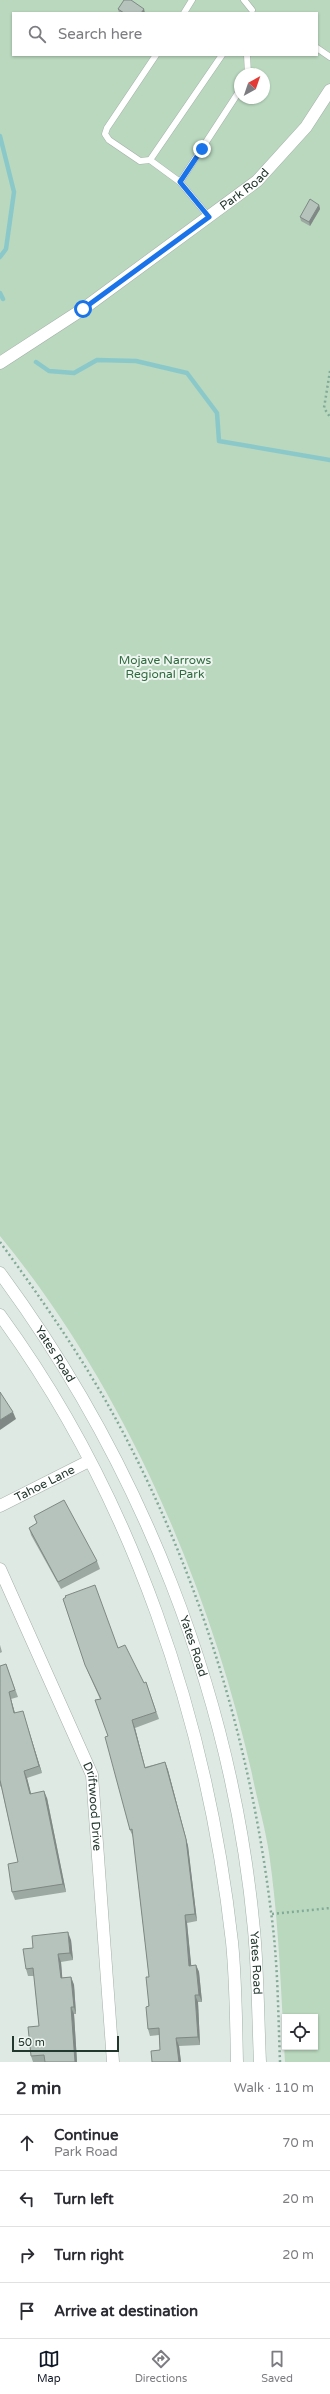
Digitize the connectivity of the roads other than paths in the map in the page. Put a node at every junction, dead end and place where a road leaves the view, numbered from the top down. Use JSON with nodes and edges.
{"nodes":[{"id":1,"x":192,"y":0,"type":"edge"},
{"id":2,"x":244,"y":0,"type":"edge"},
{"id":3,"x":185,"y":12,"type":"edge"},
{"id":4,"x":253,"y":12,"type":"edge"},
{"id":5,"x":318,"y":49,"type":"edge"},
{"id":6,"x":155,"y":56,"type":"edge"},
{"id":7,"x":221,"y":56,"type":"edge"},
{"id":8,"x":246,"y":56,"type":"edge"},
{"id":9,"x":330,"y":57,"type":"edge"},
{"id":10,"x":247,"y":68,"type":"edge"},
{"id":11,"x":330,"y":90,"type":"edge"},
{"id":12,"x":234,"y":99,"type":"edge"},
{"id":13,"x":150,"y":160,"type":"junction"},
{"id":14,"x":180,"y":182,"type":"junction"},
{"id":15,"x":209,"y":217,"type":"junction"},
{"id":16,"x":0,"y":363,"type":"edge"},
{"id":17,"x":0,"y":1273,"type":"edge"},
{"id":18,"x":0,"y":1314,"type":"edge"},
{"id":19,"x":90,"y":1461,"type":"junction"},
{"id":20,"x":0,"y":1506,"type":"edge"},
{"id":21,"x":0,"y":1569,"type":"edge"},
{"id":22,"x":113,"y":2062,"type":"edge"},
{"id":23,"x":238,"y":2062,"type":"edge"},
{"id":24,"x":260,"y":2062,"type":"edge"}],
"edges":[{"from":1,"to":3,"type":"lane"},
{"from":2,"to":4,"type":"lane"},
{"from":5,"to":9,"type":"lane"},
{"from":6,"to":13,"type":"lane"},
{"from":7,"to":13,"type":"lane"},
{"from":8,"to":10,"type":"lane"},
{"from":11,"to":15,"type":"main road","name":"Park Road"},
{"from":12,"to":14,"type":"lane"},
{"from":13,"to":14,"type":"lane"},
{"from":14,"to":15,"type":"lane"},
{"from":15,"to":16,"type":"main road","name":"Park Road"},
{"from":17,"to":24,"type":"main road","name":"Yates Road"},
{"from":18,"to":19,"type":"main road","name":"Yates Road"},
{"from":19,"to":20,"type":"main road","name":"Tahoe Lane"},
{"from":19,"to":23,"type":"main road","name":"Yates Road"},
{"from":21,"to":22,"type":"main road","name":"Driftwood Drive"}]}
